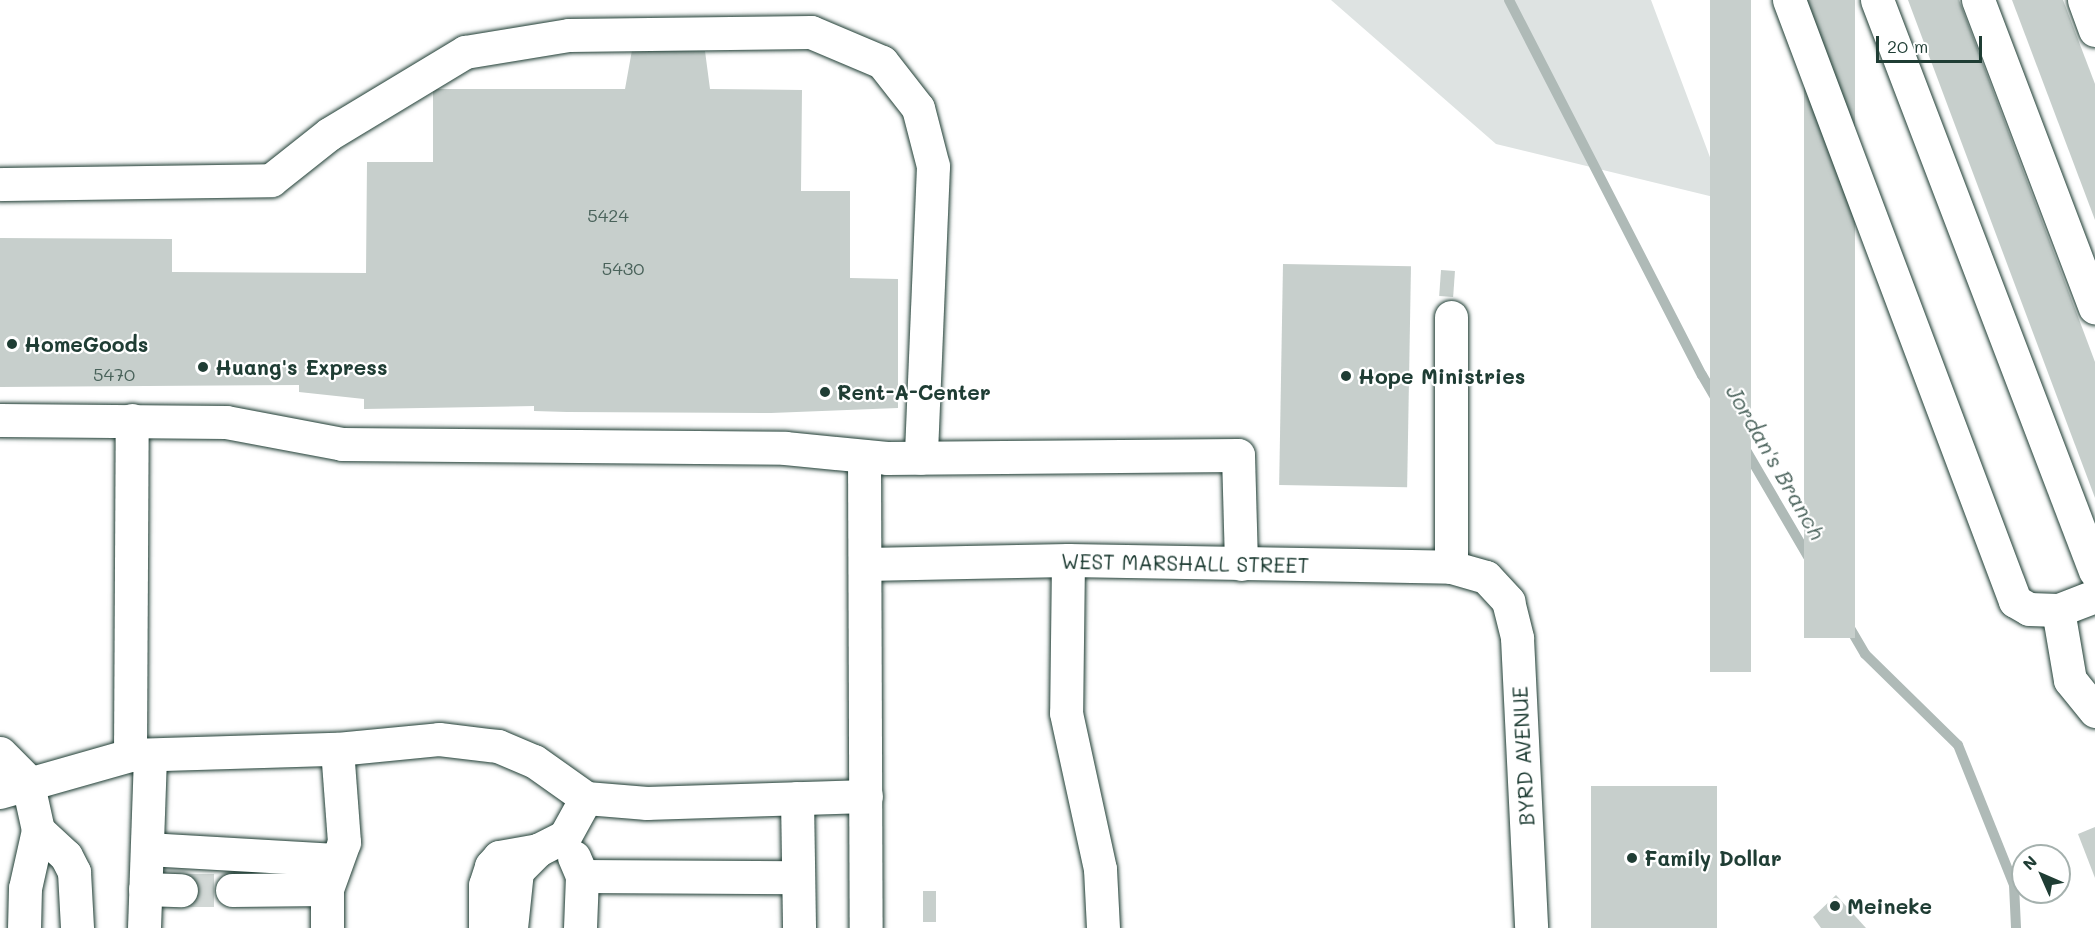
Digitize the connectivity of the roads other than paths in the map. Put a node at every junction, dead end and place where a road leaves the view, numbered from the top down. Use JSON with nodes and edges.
{"nodes":[{"id":1,"x":1789,"y":0,"type":"edge"},
{"id":2,"x":1877,"y":0,"type":"edge"},
{"id":3,"x":1977,"y":0,"type":"edge"},
{"id":4,"x":2084,"y":0,"type":"edge"},
{"id":5,"x":2095,"y":30,"type":"edge"},
{"id":6,"x":0,"y":184,"type":"edge"},
{"id":7,"x":2095,"y":308,"type":"edge"},
{"id":8,"x":1451,"y":317,"type":"dead end"},
{"id":9,"x":0,"y":420,"type":"edge"},
{"id":10,"x":132,"y":420,"type":"junction"},
{"id":11,"x":864,"y":456,"type":"junction"},
{"id":12,"x":921,"y":458,"type":"junction"},
{"id":13,"x":1068,"y":560,"type":"junction"},
{"id":14,"x":865,"y":564,"type":"junction"},
{"id":15,"x":1241,"y":564,"type":"junction"},
{"id":16,"x":1451,"y":567,"type":"junction"},
{"id":17,"x":2095,"y":571,"type":"edge"},
{"id":18,"x":1499,"y":588,"type":"joint"},
{"id":19,"x":2095,"y":596,"type":"edge"},
{"id":20,"x":2058,"y":610,"type":"junction"},
{"id":21,"x":2095,"y":711,"type":"edge"},
{"id":22,"x":337,"y":749,"type":"junction"},
{"id":23,"x":0,"y":753,"type":"edge"},
{"id":24,"x":140,"y":755,"type":"junction"},
{"id":25,"x":13,"y":786,"type":"edge"},
{"id":26,"x":866,"y":796,"type":"junction"},
{"id":27,"x":586,"y":798,"type":"junction"},
{"id":28,"x":797,"y":798,"type":"junction"},
{"id":29,"x":38,"y":830,"type":"junction"},
{"id":30,"x":551,"y":843,"type":"junction"},
{"id":31,"x":147,"y":849,"type":"junction"},
{"id":32,"x":331,"y":875,"type":"junction"},
{"id":33,"x":582,"y":876,"type":"junction"},
{"id":34,"x":798,"y":877,"type":"junction"},
{"id":35,"x":145,"y":889,"type":"junction"},
{"id":36,"x":181,"y":890,"type":"tunnel mouth"},
{"id":37,"x":232,"y":890,"type":"tunnel mouth"},
{"id":38,"x":24,"y":928,"type":"edge"},
{"id":39,"x":77,"y":928,"type":"edge"},
{"id":40,"x":144,"y":928,"type":"edge"},
{"id":41,"x":327,"y":928,"type":"edge"},
{"id":42,"x":485,"y":928,"type":"edge"},
{"id":43,"x":511,"y":928,"type":"edge"},
{"id":44,"x":580,"y":928,"type":"edge"},
{"id":45,"x":799,"y":928,"type":"edge"},
{"id":46,"x":866,"y":928,"type":"edge"},
{"id":47,"x":1103,"y":928,"type":"edge"},
{"id":48,"x":1531,"y":928,"type":"edge"}],
"edges":[{"from":1,"to":20,"type":"street"},
{"from":2,"to":17,"type":"street"},
{"from":3,"to":7,"type":"street"},
{"from":4,"to":5,"type":"street"},
{"from":6,"to":12,"type":"street"},
{"from":8,"to":16,"type":"street"},
{"from":9,"to":10,"type":"street"},
{"from":10,"to":11,"type":"street"},
{"from":10,"to":24,"type":"street"},
{"from":11,"to":12,"type":"street"},
{"from":11,"to":14,"type":"street"},
{"from":12,"to":15,"type":"street"},
{"from":13,"to":14,"type":"street","name":"WEST MARSHALL STREET"},
{"from":13,"to":15,"type":"street","name":"WEST MARSHALL STREET"},
{"from":13,"to":47,"type":"street"},
{"from":14,"to":26,"type":"street"},
{"from":15,"to":16,"type":"street","name":"WEST MARSHALL STREET"},
{"from":16,"to":18,"type":"street","name":"WEST MARSHALL STREET"},
{"from":18,"to":48,"type":"street","name":"BYRD AVENUE"},
{"from":19,"to":20,"type":"street"},
{"from":20,"to":21,"type":"street"},
{"from":22,"to":24,"type":"street"},
{"from":22,"to":27,"type":"street"},
{"from":22,"to":32,"type":"street"},
{"from":23,"to":25,"type":"street"},
{"from":24,"to":25,"type":"street"},
{"from":24,"to":31,"type":"street"},
{"from":25,"to":29,"type":"street"},
{"from":26,"to":28,"type":"street"},
{"from":26,"to":46,"type":"street"},
{"from":27,"to":28,"type":"street"},
{"from":27,"to":30,"type":"street"},
{"from":28,"to":34,"type":"street"},
{"from":29,"to":38,"type":"street"},
{"from":29,"to":39,"type":"street"},
{"from":30,"to":33,"type":"street"},
{"from":30,"to":42,"type":"street"},
{"from":30,"to":43,"type":"street"},
{"from":31,"to":32,"type":"street"},
{"from":31,"to":35,"type":"street"},
{"from":32,"to":37,"type":"street"},
{"from":32,"to":41,"type":"street"},
{"from":33,"to":34,"type":"street"},
{"from":33,"to":44,"type":"street"},
{"from":34,"to":45,"type":"street"},
{"from":35,"to":36,"type":"street"},
{"from":35,"to":40,"type":"street"}]}
